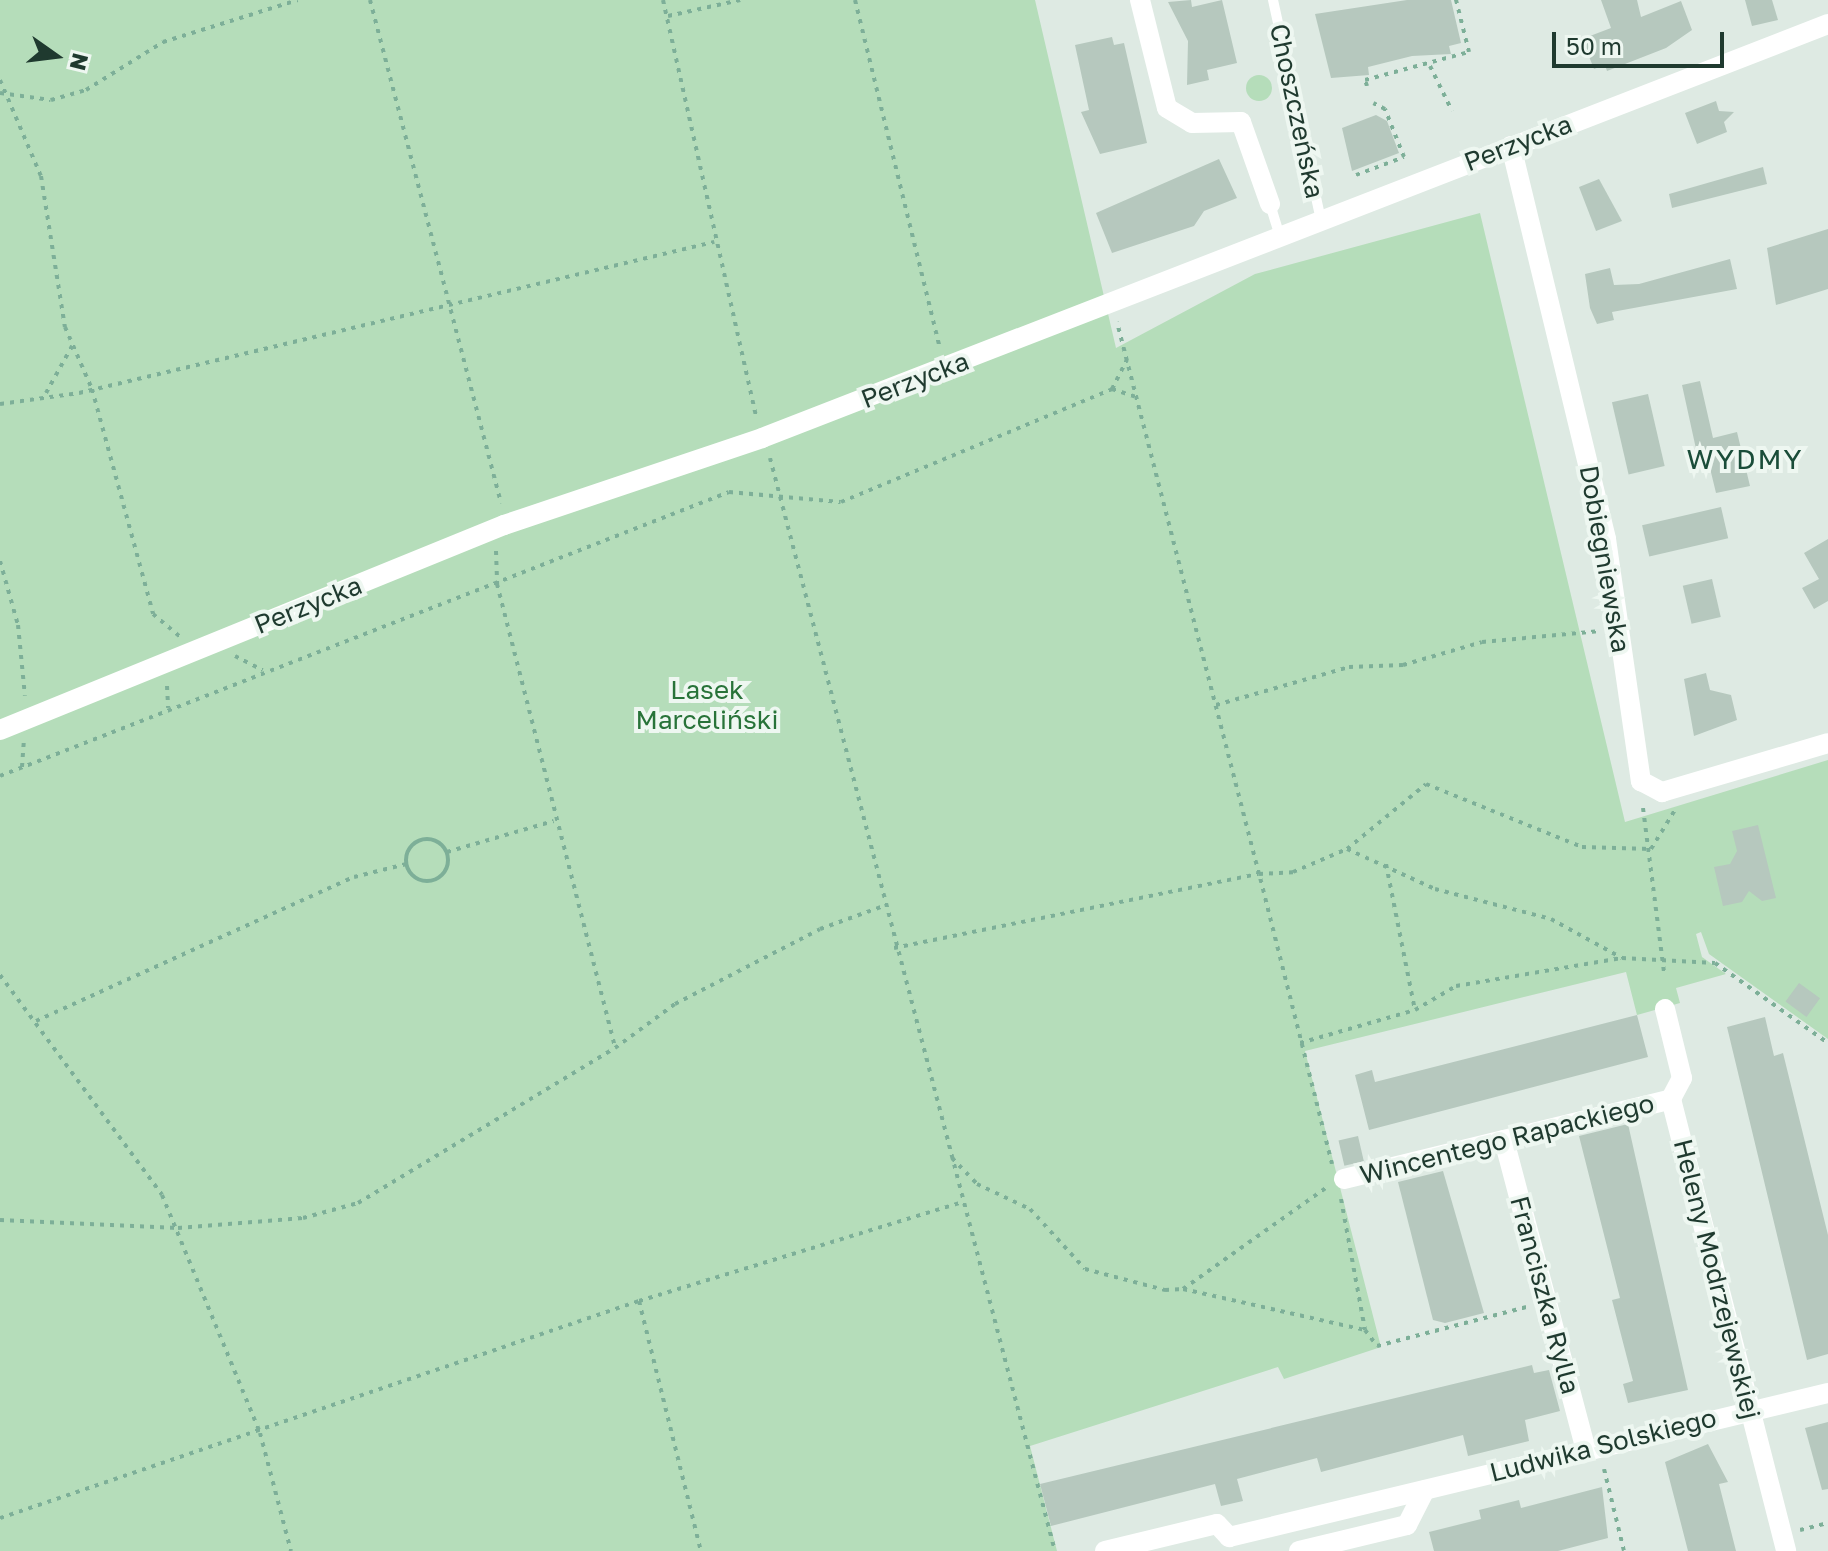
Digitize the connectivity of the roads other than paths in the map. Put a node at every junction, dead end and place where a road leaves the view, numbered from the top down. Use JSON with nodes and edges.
{"nodes":[{"id":1,"x":1140,"y":0,"type":"edge"},
{"id":2,"x":1273,"y":0,"type":"edge"},
{"id":3,"x":1828,"y":24,"type":"edge"},
{"id":4,"x":1511,"y":146,"type":"junction"},
{"id":5,"x":1270,"y":204,"type":"joint"},
{"id":6,"x":1321,"y":221,"type":"junction"},
{"id":7,"x":1280,"y":236,"type":"junction"},
{"id":8,"x":0,"y":730,"type":"edge"},
{"id":9,"x":1828,"y":743,"type":"edge"},
{"id":10,"x":1665,"y":1009,"type":"dead end"},
{"id":11,"x":1671,"y":1099,"type":"junction"},
{"id":12,"x":1504,"y":1140,"type":"junction"},
{"id":13,"x":1340,"y":1180,"type":"road end"},
{"id":14,"x":1828,"y":1393,"type":"edge"},
{"id":15,"x":1752,"y":1415,"type":"junction"},
{"id":16,"x":1594,"y":1454,"type":"junction"},
{"id":17,"x":1425,"y":1490,"type":"junction"},
{"id":18,"x":1231,"y":1544,"type":"edge"},
{"id":19,"x":1105,"y":1551,"type":"edge"},
{"id":20,"x":1299,"y":1551,"type":"edge"},
{"id":21,"x":1786,"y":1551,"type":"edge"}],
"edges":[{"from":1,"to":5,"type":"street"},
{"from":2,"to":6,"type":"lane","name":"Choszczeńska"},
{"from":3,"to":4,"type":"street","name":"Perzycka"},
{"from":4,"to":6,"type":"street","name":"Perzycka"},
{"from":4,"to":9,"type":"street","name":"Dobiegniewska"},
{"from":5,"to":7,"type":"lane"},
{"from":6,"to":7,"type":"street","name":"Perzycka"},
{"from":7,"to":8,"type":"street","name":"Perzycka"},
{"from":10,"to":11,"type":"street","name":"Heleny Modrzejewskiej"},
{"from":11,"to":12,"type":"street","name":"Wincentego Rapackiego"},
{"from":11,"to":15,"type":"street","name":"Heleny Modrzejewskiej"},
{"from":12,"to":13,"type":"street","name":"Wincentego Rapackiego"},
{"from":12,"to":16,"type":"street","name":"Franciszka Rylla"},
{"from":14,"to":15,"type":"street","name":"Ludwika Solskiego"},
{"from":15,"to":16,"type":"street","name":"Ludwika Solskiego"},
{"from":15,"to":21,"type":"street","name":"Heleny Modrzejewskiej"},
{"from":16,"to":17,"type":"street","name":"Ludwika Solskiego"},
{"from":17,"to":18,"type":"street","name":"Ludwika Solskiego"},
{"from":17,"to":20,"type":"street"},
{"from":18,"to":19,"type":"street","name":"Ludwika Solskiego"}]}
